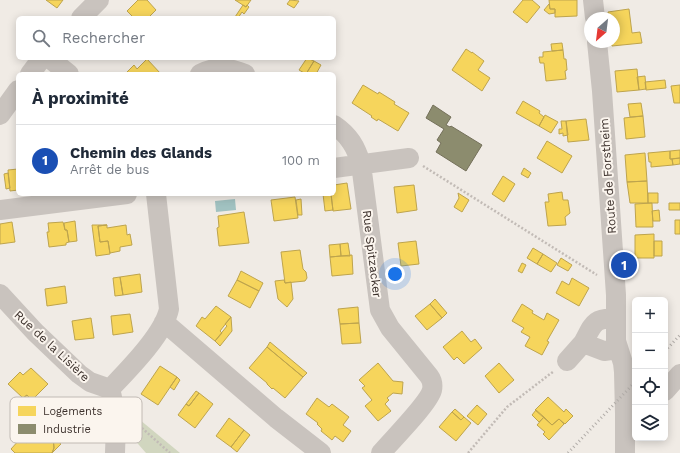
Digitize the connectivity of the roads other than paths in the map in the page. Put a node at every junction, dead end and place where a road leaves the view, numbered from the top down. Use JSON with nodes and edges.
{"nodes":[{"id":1,"x":99,"y":0,"type":"edge"},
{"id":2,"x":593,"y":0,"type":"edge"},
{"id":3,"x":594,"y":12,"type":"edge"},
{"id":4,"x":83,"y":16,"type":"edge"},
{"id":5,"x":598,"y":48,"type":"edge"},
{"id":6,"x":40,"y":60,"type":"edge"},
{"id":7,"x":52,"y":60,"type":"edge"},
{"id":8,"x":32,"y":72,"type":"edge"},
{"id":9,"x":66,"y":72,"type":"edge"},
{"id":10,"x":205,"y":72,"type":"edge"},
{"id":11,"x":240,"y":72,"type":"edge"},
{"id":12,"x":16,"y":93,"type":"edge"},
{"id":13,"x":0,"y":116,"type":"edge"},
{"id":14,"x":336,"y":127,"type":"edge"},
{"id":15,"x":409,"y":158,"type":"road end"},
{"id":16,"x":361,"y":164,"type":"junction"},
{"id":17,"x":336,"y":168,"type":"edge"},
{"id":18,"x":111,"y":196,"type":"edge"},
{"id":19,"x":156,"y":196,"type":"edge"},
{"id":20,"x":0,"y":210,"type":"edge"},
{"id":21,"x":0,"y":294,"type":"edge"},
{"id":22,"x":616,"y":319,"type":"junction"},
{"id":23,"x":164,"y":322,"type":"junction"},
{"id":24,"x":583,"y":343,"type":"junction"},
{"id":25,"x":618,"y":349,"type":"junction"},
{"id":26,"x":567,"y":361,"type":"road end"},
{"id":27,"x":680,"y":374,"type":"edge"},
{"id":28,"x":668,"y":388,"type":"edge"},
{"id":29,"x":112,"y":396,"type":"joint"},
{"id":30,"x":630,"y":414,"type":"edge"},
{"id":31,"x":115,"y":443,"type":"edge"},
{"id":32,"x":115,"y":453,"type":"edge"},
{"id":33,"x":320,"y":453,"type":"edge"},
{"id":34,"x":381,"y":453,"type":"edge"},
{"id":35,"x":625,"y":453,"type":"edge"}],
"edges":[{"from":1,"to":4,"type":"street"},
{"from":2,"to":3,"type":"street"},
{"from":5,"to":22,"type":"street","name":"Route de Forstheim"},
{"from":6,"to":8,"type":"street"},
{"from":7,"to":9,"type":"street"},
{"from":10,"to":11,"type":"street"},
{"from":12,"to":13,"type":"street"},
{"from":14,"to":16,"type":"street","name":"Rue Spitzacker"},
{"from":15,"to":16,"type":"street"},
{"from":16,"to":17,"type":"street"},
{"from":16,"to":34,"type":"street","name":"Rue Spitzacker"},
{"from":18,"to":20,"type":"street"},
{"from":19,"to":23,"type":"street"},
{"from":21,"to":29,"type":"street","name":"Rue de la Lisière"},
{"from":22,"to":24,"type":"street"},
{"from":22,"to":25,"type":"street","name":"Route de Forstheim"},
{"from":23,"to":29,"type":"street"},
{"from":23,"to":33,"type":"street"},
{"from":24,"to":25,"type":"street"},
{"from":24,"to":26,"type":"street"},
{"from":25,"to":30,"type":"street","name":"Route de Forstheim"},
{"from":27,"to":28,"type":"street"},
{"from":30,"to":35,"type":"street","name":"Route de Forstheim"},
{"from":31,"to":32,"type":"street"}]}
